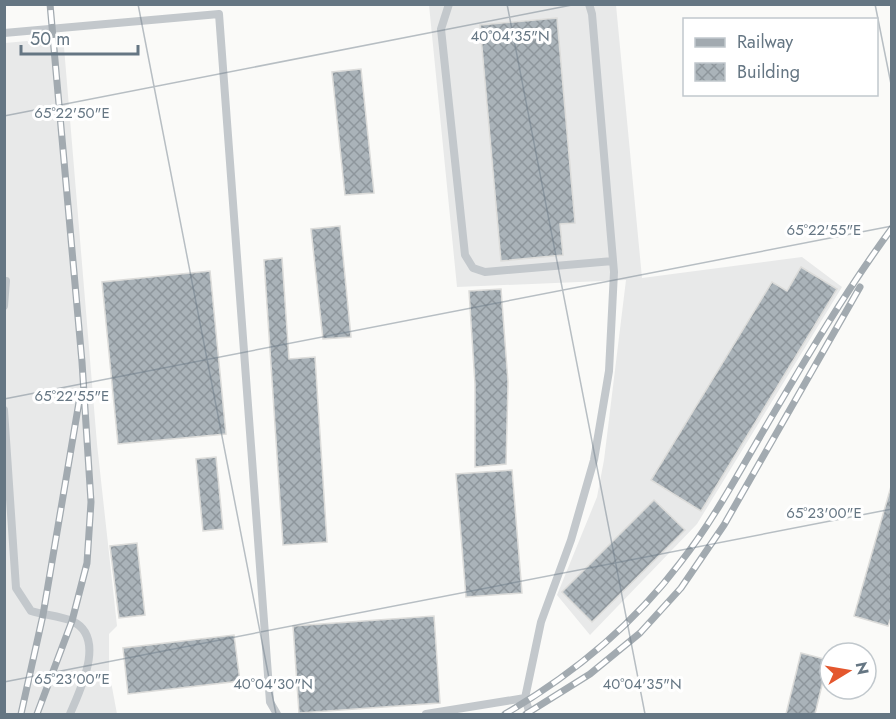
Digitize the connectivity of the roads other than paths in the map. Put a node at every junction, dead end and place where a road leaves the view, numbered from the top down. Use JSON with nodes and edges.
{"nodes":[{"id":1,"x":449,"y":4,"type":"edge"},
{"id":2,"x":589,"y":4,"type":"edge"},
{"id":3,"x":4,"y":33,"type":"edge"},
{"id":4,"x":613,"y":261,"type":"junction"},
{"id":5,"x":6,"y":281,"type":"edge"},
{"id":6,"x":4,"y":306,"type":"edge"},
{"id":7,"x":4,"y":410,"type":"edge"},
{"id":8,"x":525,"y":698,"type":"junction"},
{"id":9,"x":70,"y":714,"type":"edge"},
{"id":10,"x":278,"y":714,"type":"edge"},
{"id":11,"x":426,"y":714,"type":"edge"},
{"id":12,"x":530,"y":714,"type":"edge"}],
"edges":[{"from":1,"to":4,"type":"lane"},
{"from":2,"to":4,"type":"lane"},
{"from":3,"to":10,"type":"lane"},
{"from":4,"to":8,"type":"lane"},
{"from":5,"to":6,"type":"lane"},
{"from":7,"to":9,"type":"lane"},
{"from":8,"to":11,"type":"lane"},
{"from":8,"to":12,"type":"lane"}]}
